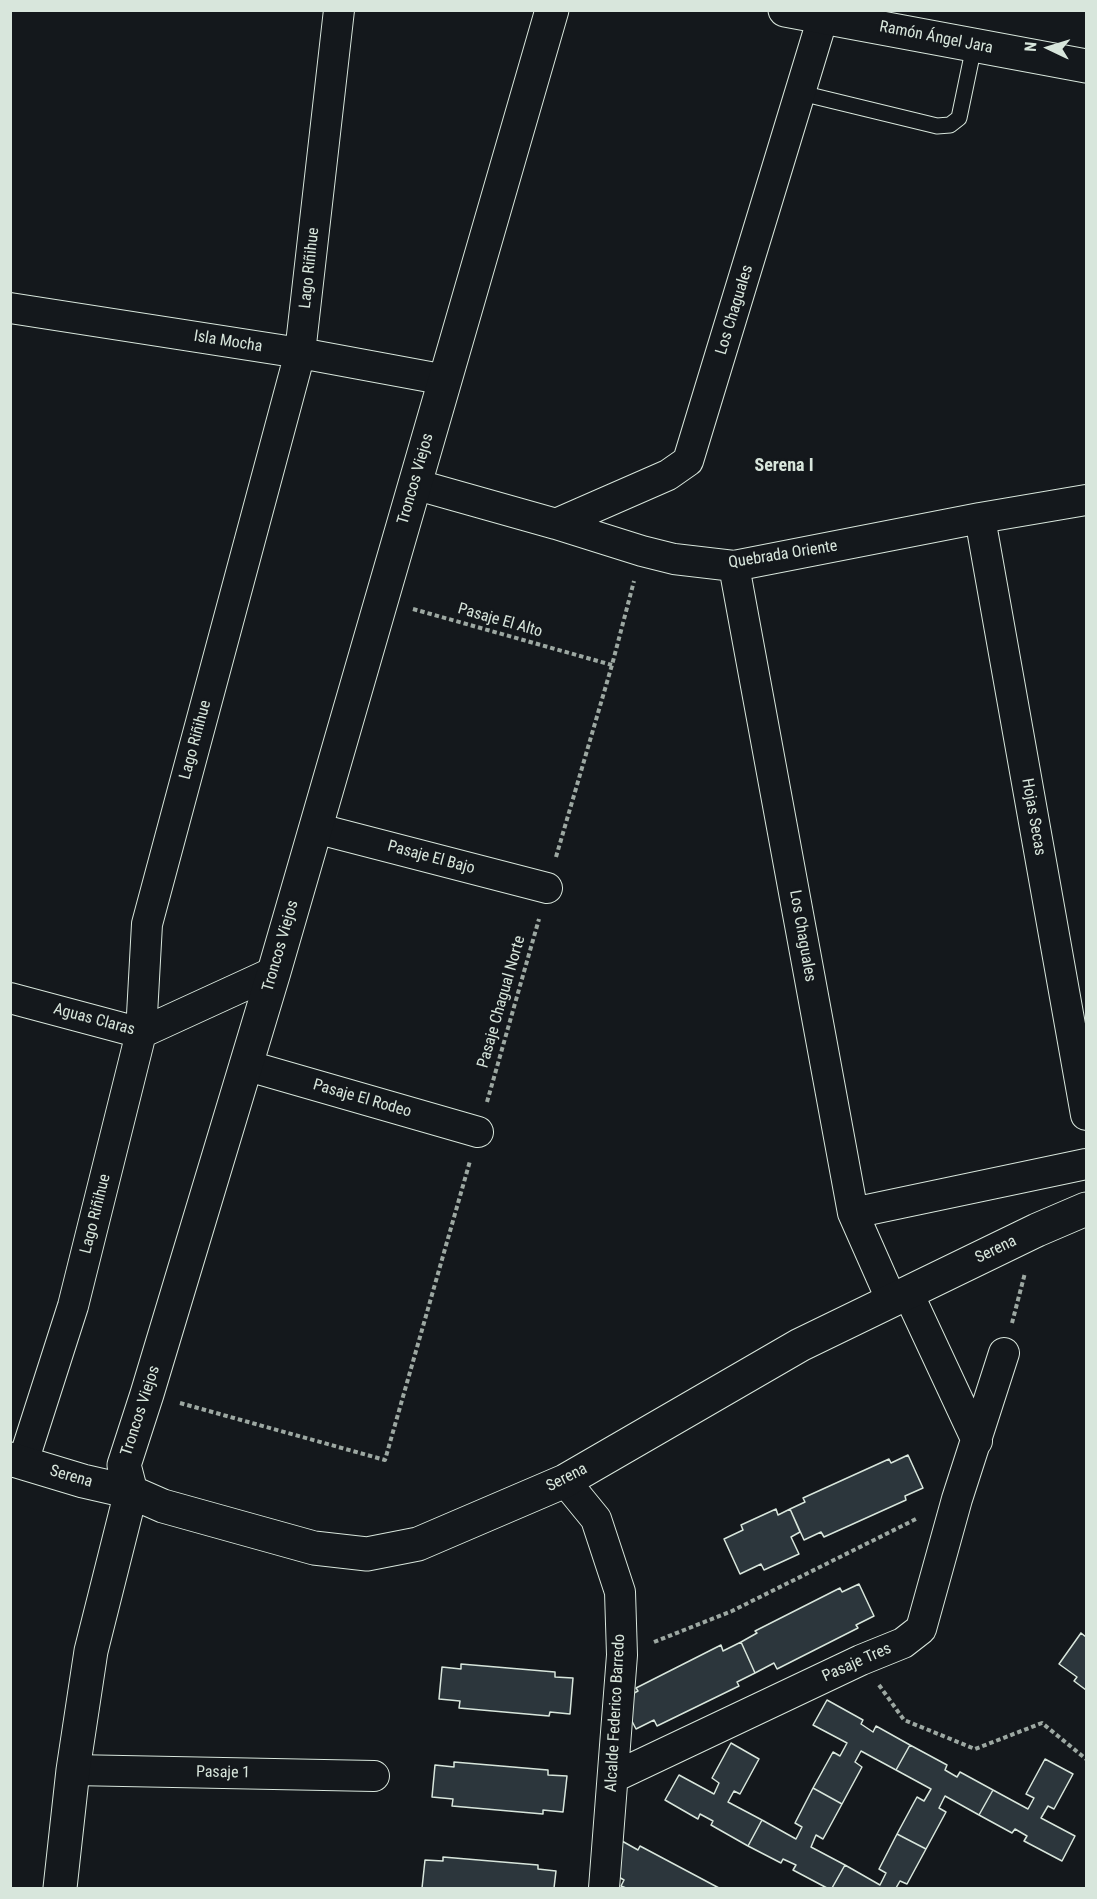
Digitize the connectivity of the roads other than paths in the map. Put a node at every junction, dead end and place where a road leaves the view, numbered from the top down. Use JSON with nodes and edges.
{"nodes":[{"id":1,"x":339,"y":10,"type":"edge"},
{"id":2,"x":552,"y":10,"type":"edge"},
{"id":3,"x":786,"y":11,"type":"edge"},
{"id":4,"x":823,"y":18,"type":"junction"},
{"id":5,"x":974,"y":45,"type":"junction"},
{"id":6,"x":1086,"y":66,"type":"edge"},
{"id":7,"x":801,"y":93,"type":"junction"},
{"id":8,"x":10,"y":308,"type":"edge"},
{"id":9,"x":300,"y":353,"type":"junction"},
{"id":10,"x":446,"y":380,"type":"junction"},
{"id":11,"x":414,"y":484,"type":"junction"},
{"id":12,"x":1086,"y":500,"type":"edge"},
{"id":13,"x":980,"y":518,"type":"junction"},
{"id":14,"x":556,"y":524,"type":"junction"},
{"id":15,"x":734,"y":566,"type":"junction"},
{"id":16,"x":315,"y":828,"type":"junction"},
{"id":17,"x":547,"y":888,"type":"road end"},
{"id":18,"x":274,"y":972,"type":"junction"},
{"id":19,"x":10,"y":998,"type":"edge"},
{"id":20,"x":141,"y":1033,"type":"junction"},
{"id":21,"x":245,"y":1065,"type":"junction"},
{"id":22,"x":1086,"y":1115,"type":"edge"},
{"id":23,"x":478,"y":1132,"type":"road end"},
{"id":24,"x":1086,"y":1164,"type":"edge"},
{"id":25,"x":1086,"y":1209,"type":"edge"},
{"id":26,"x":853,"y":1213,"type":"junction"},
{"id":27,"x":899,"y":1296,"type":"junction"},
{"id":28,"x":1004,"y":1353,"type":"road end"},
{"id":29,"x":976,"y":1441,"type":"junction"},
{"id":30,"x":17,"y":1461,"type":"edge"},
{"id":31,"x":565,"y":1480,"type":"junction"},
{"id":32,"x":131,"y":1492,"type":"junction"},
{"id":33,"x":73,"y":1770,"type":"junction"},
{"id":34,"x":374,"y":1776,"type":"dead end"},
{"id":35,"x":614,"y":1777,"type":"junction"},
{"id":36,"x":60,"y":1888,"type":"edge"},
{"id":37,"x":604,"y":1888,"type":"edge"}],
"edges":[{"from":1,"to":9,"type":"street","name":"Lago Riñihue"},
{"from":2,"to":10,"type":"street","name":"Troncos Viejos"},
{"from":3,"to":4,"type":"street","name":"Ramón Ángel Jara"},
{"from":4,"to":5,"type":"street","name":"Ramón Ángel Jara"},
{"from":4,"to":7,"type":"street","name":"Los Chaguales"},
{"from":5,"to":6,"type":"street","name":"Ramón Ángel Jara"},
{"from":5,"to":7,"type":"lane"},
{"from":7,"to":14,"type":"street","name":"Los Chaguales"},
{"from":8,"to":9,"type":"street","name":"Isla Mocha"},
{"from":9,"to":10,"type":"street","name":"Isla Mocha"},
{"from":9,"to":20,"type":"street","name":"Lago Riñihue"},
{"from":10,"to":11,"type":"street","name":"Troncos Viejos"},
{"from":11,"to":14,"type":"street","name":"Quebrada Oriente"},
{"from":11,"to":16,"type":"street","name":"Troncos Viejos"},
{"from":12,"to":13,"type":"street","name":"Quebrada Oriente"},
{"from":13,"to":15,"type":"street","name":"Quebrada Oriente"},
{"from":13,"to":22,"type":"street","name":"Hojas Secas"},
{"from":14,"to":15,"type":"street","name":"Quebrada Oriente"},
{"from":15,"to":26,"type":"street","name":"Los Chaguales"},
{"from":16,"to":17,"type":"street","name":"Pasaje El Bajo"},
{"from":16,"to":18,"type":"street","name":"Troncos Viejos"},
{"from":18,"to":20,"type":"street","name":"Aguas Claras"},
{"from":18,"to":21,"type":"street","name":"Troncos Viejos"},
{"from":19,"to":20,"type":"street","name":"Aguas Claras"},
{"from":20,"to":30,"type":"street","name":"Lago Riñihue"},
{"from":21,"to":23,"type":"street","name":"Pasaje El Rodeo"},
{"from":21,"to":32,"type":"street","name":"Troncos Viejos"},
{"from":24,"to":26,"type":"street"},
{"from":25,"to":27,"type":"street","name":"Serena"},
{"from":26,"to":27,"type":"street","name":"Los Chaguales"},
{"from":27,"to":29,"type":"street"},
{"from":27,"to":31,"type":"street","name":"Serena"},
{"from":28,"to":29,"type":"street","name":"Pasaje Tres"},
{"from":29,"to":35,"type":"street","name":"Pasaje Tres"},
{"from":30,"to":32,"type":"street","name":"Serena"},
{"from":31,"to":32,"type":"street","name":"Serena"},
{"from":31,"to":35,"type":"street","name":"Alcalde Federico Barredo"},
{"from":32,"to":33,"type":"street","name":"Troncos Viejos"},
{"from":33,"to":34,"type":"street","name":"Pasaje 1"},
{"from":33,"to":36,"type":"street","name":"Troncos Viejos"},
{"from":35,"to":37,"type":"street","name":"Alcalde Federico Barredo"}]}
